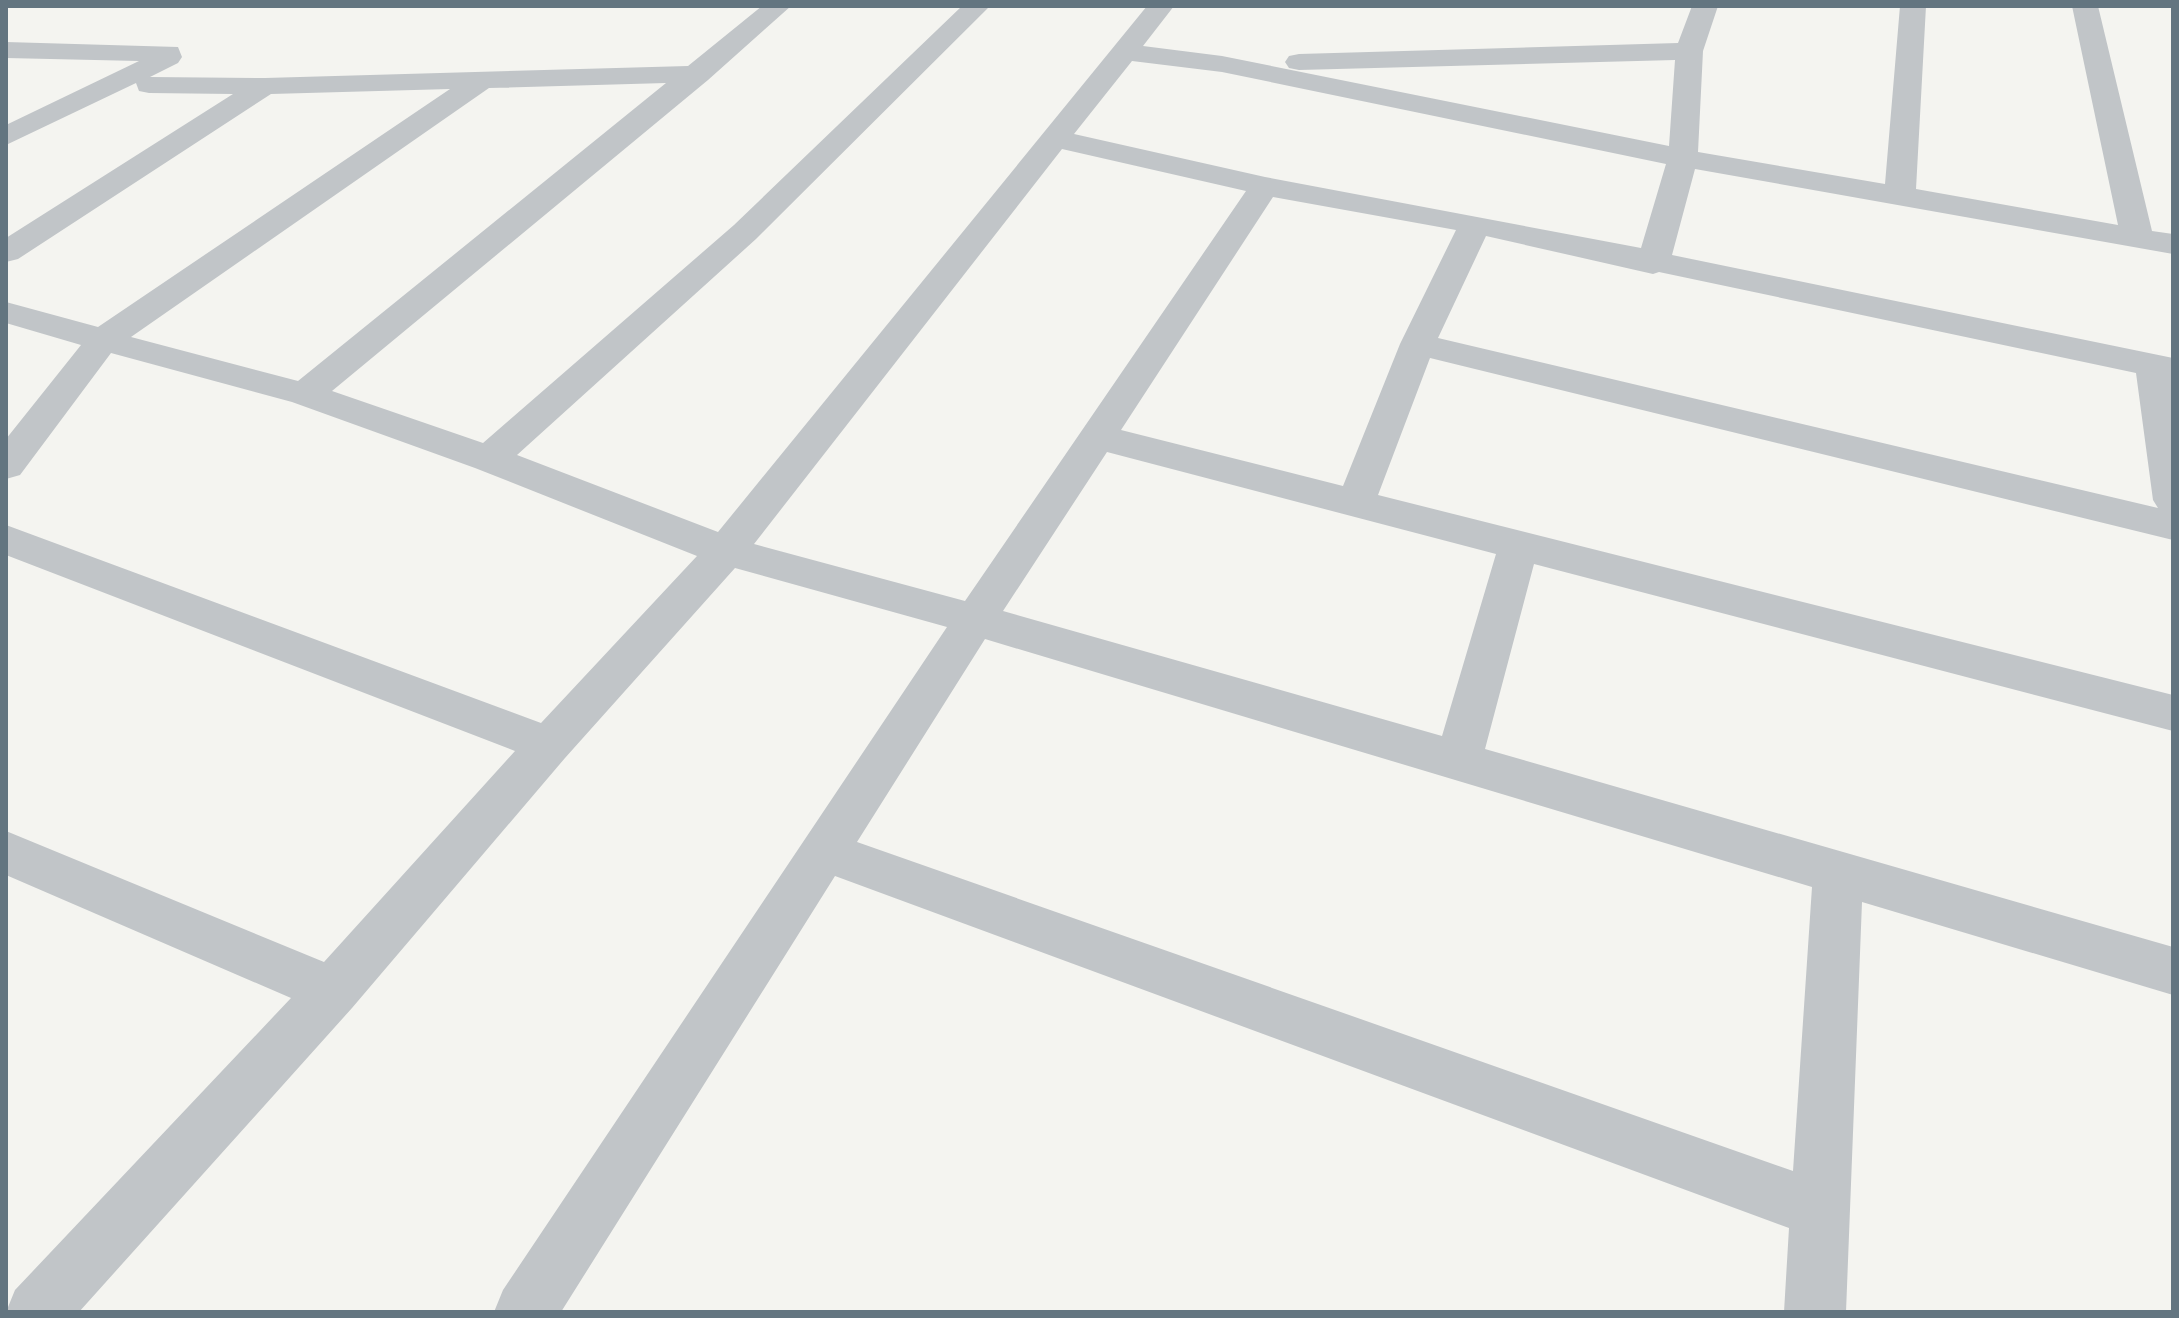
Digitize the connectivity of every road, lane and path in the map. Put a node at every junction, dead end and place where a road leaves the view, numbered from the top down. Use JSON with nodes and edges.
{"nodes":[{"id":1,"x":778,"y":6,"type":"edge"},
{"id":2,"x":977,"y":6,"type":"edge"},
{"id":3,"x":1161,"y":6,"type":"edge"},
{"id":4,"x":1705,"y":6,"type":"edge"},
{"id":5,"x":1913,"y":6,"type":"edge"},
{"id":6,"x":2085,"y":6,"type":"edge"},
{"id":7,"x":6,"y":50,"type":"edge"},
{"id":8,"x":1689,"y":51,"type":"junction"},
{"id":9,"x":1125,"y":52,"type":"junction"},
{"id":10,"x":1222,"y":64,"type":"junction"},
{"id":11,"x":698,"y":74,"type":"junction"},
{"id":12,"x":485,"y":78,"type":"junction"},
{"id":13,"x":149,"y":85,"type":"dead end"},
{"id":14,"x":265,"y":86,"type":"junction"},
{"id":15,"x":6,"y":136,"type":"edge"},
{"id":16,"x":1056,"y":139,"type":"junction"},
{"id":17,"x":1683,"y":158,"type":"junction"},
{"id":18,"x":1265,"y":186,"type":"junction"},
{"id":19,"x":1900,"y":195,"type":"junction"},
{"id":20,"x":1475,"y":224,"type":"junction"},
{"id":21,"x":2137,"y":237,"type":"junction"},
{"id":22,"x":2173,"y":244,"type":"edge"},
{"id":23,"x":6,"y":252,"type":"edge"},
{"id":24,"x":1653,"y":264,"type":"junction"},
{"id":25,"x":6,"y":312,"type":"edge"},
{"id":26,"x":103,"y":340,"type":"junction"},
{"id":27,"x":1418,"y":344,"type":"junction"},
{"id":28,"x":2163,"y":367,"type":"edge"},
{"id":29,"x":305,"y":394,"type":"junction"},
{"id":30,"x":1097,"y":437,"type":"junction"},
{"id":31,"x":489,"y":459,"type":"junction"},
{"id":32,"x":6,"y":466,"type":"edge"},
{"id":33,"x":2173,"y":500,"type":"edge"},
{"id":34,"x":1356,"y":502,"type":"junction"},
{"id":35,"x":2173,"y":526,"type":"edge"},
{"id":36,"x":6,"y":539,"type":"edge"},
{"id":37,"x":1519,"y":545,"type":"junction"},
{"id":38,"x":726,"y":551,"type":"junction"},
{"id":39,"x":976,"y":618,"type":"junction"},
{"id":40,"x":2173,"y":713,"type":"edge"},
{"id":41,"x":549,"y":745,"type":"junction"},
{"id":42,"x":1458,"y":762,"type":"junction"},
{"id":43,"x":6,"y":852,"type":"edge"},
{"id":44,"x":827,"y":852,"type":"junction"},
{"id":45,"x":1838,"y":875,"type":"junction"},
{"id":46,"x":2173,"y":971,"type":"edge"},
{"id":47,"x":333,"y":991,"type":"junction"},
{"id":48,"x":1820,"y":1210,"type":"junction"},
{"id":49,"x":37,"y":1312,"type":"edge"},
{"id":50,"x":525,"y":1312,"type":"edge"},
{"id":51,"x":1815,"y":1312,"type":"edge"}],
"edges":[{"from":1,"to":11,"type":"street"},
{"from":2,"to":31,"type":"street"},
{"from":3,"to":9,"type":"street"},
{"from":4,"to":8,"type":"street"},
{"from":5,"to":19,"type":"street"},
{"from":6,"to":21,"type":"street"},
{"from":7,"to":15,"type":"street"},
{"from":8,"to":10,"type":"street"},
{"from":8,"to":17,"type":"street"},
{"from":9,"to":10,"type":"street"},
{"from":9,"to":16,"type":"street"},
{"from":10,"to":17,"type":"street"},
{"from":11,"to":12,"type":"street"},
{"from":11,"to":29,"type":"street"},
{"from":12,"to":14,"type":"street"},
{"from":12,"to":26,"type":"street"},
{"from":13,"to":14,"type":"street"},
{"from":14,"to":23,"type":"street"},
{"from":16,"to":18,"type":"street"},
{"from":16,"to":38,"type":"street"},
{"from":17,"to":19,"type":"street"},
{"from":17,"to":24,"type":"street"},
{"from":18,"to":20,"type":"street"},
{"from":18,"to":30,"type":"street"},
{"from":19,"to":21,"type":"street"},
{"from":20,"to":24,"type":"street"},
{"from":20,"to":27,"type":"street"},
{"from":21,"to":22,"type":"street"},
{"from":24,"to":28,"type":"street"},
{"from":25,"to":26,"type":"street"},
{"from":26,"to":29,"type":"street"},
{"from":26,"to":32,"type":"street"},
{"from":27,"to":34,"type":"street"},
{"from":27,"to":35,"type":"street"},
{"from":28,"to":33,"type":"street"},
{"from":29,"to":31,"type":"street"},
{"from":30,"to":34,"type":"street"},
{"from":30,"to":39,"type":"street"},
{"from":31,"to":38,"type":"street"},
{"from":34,"to":37,"type":"street"},
{"from":36,"to":41,"type":"street"},
{"from":37,"to":40,"type":"street"},
{"from":37,"to":42,"type":"street"},
{"from":38,"to":39,"type":"street"},
{"from":38,"to":41,"type":"street"},
{"from":39,"to":42,"type":"street"},
{"from":39,"to":44,"type":"street"},
{"from":41,"to":47,"type":"street"},
{"from":42,"to":45,"type":"street"},
{"from":43,"to":47,"type":"street"},
{"from":44,"to":48,"type":"street"},
{"from":44,"to":50,"type":"street"},
{"from":45,"to":46,"type":"street"},
{"from":45,"to":48,"type":"street"},
{"from":47,"to":49,"type":"street"},
{"from":48,"to":51,"type":"street"}]}
